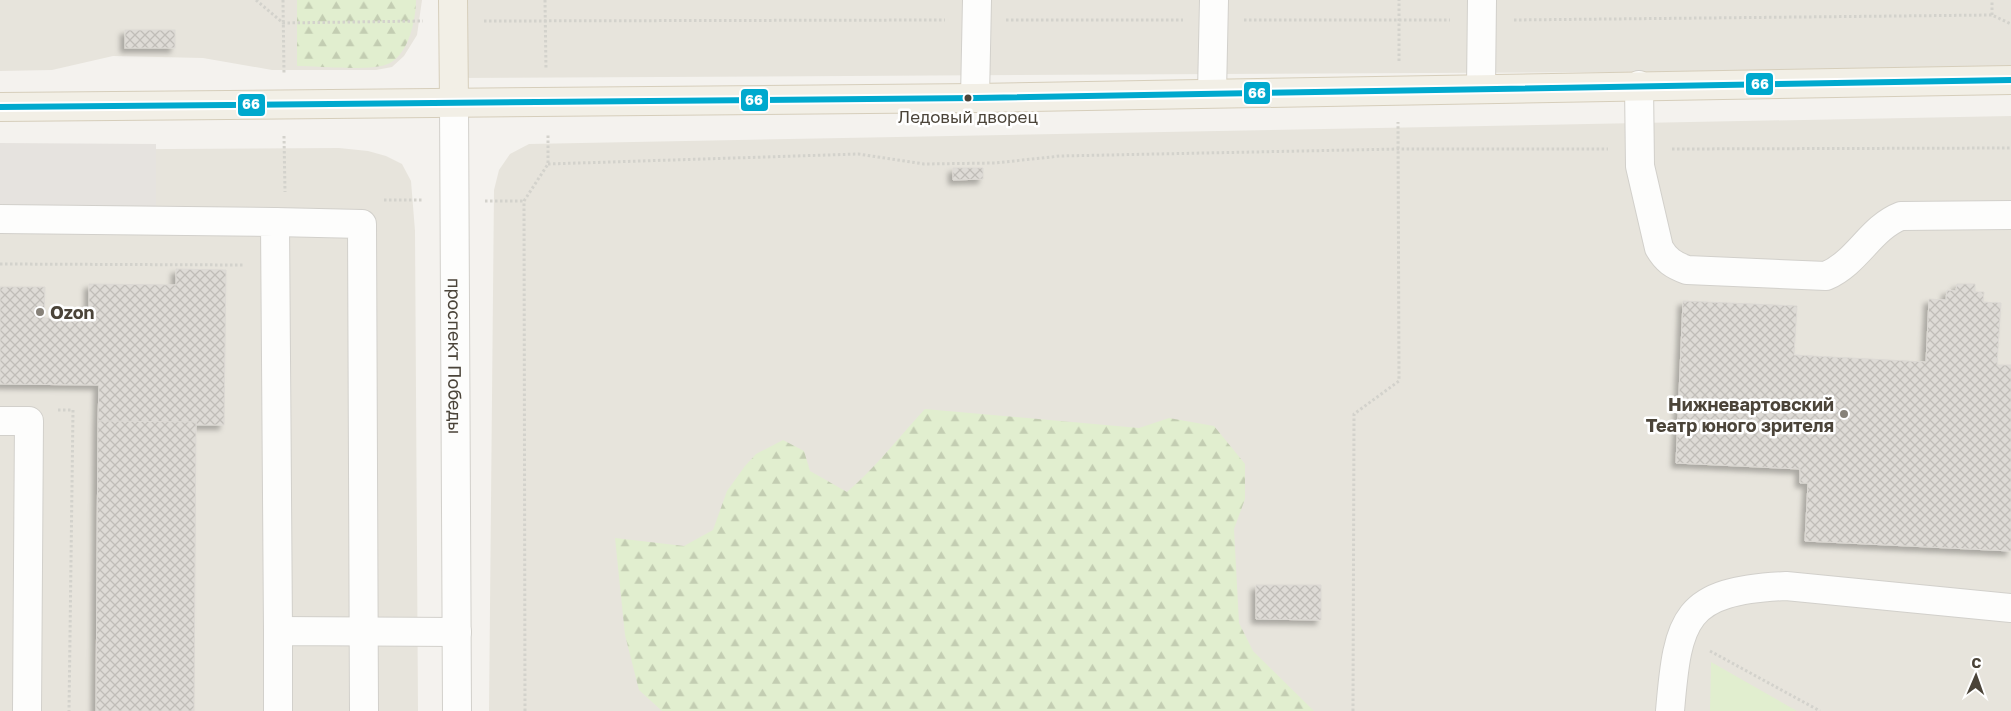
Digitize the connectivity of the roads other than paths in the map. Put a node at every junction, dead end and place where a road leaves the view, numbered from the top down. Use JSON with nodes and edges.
{"nodes":[{"id":1,"x":977,"y":0,"type":"edge"},
{"id":2,"x":1214,"y":0,"type":"edge"},
{"id":3,"x":1482,"y":0,"type":"edge"},
{"id":4,"x":453,"y":10,"type":"edge"},
{"id":5,"x":2011,"y":80,"type":"edge"},
{"id":6,"x":1639,"y":85,"type":"junction"},
{"id":7,"x":1481,"y":88,"type":"junction"},
{"id":8,"x":1212,"y":93,"type":"junction"},
{"id":9,"x":975,"y":98,"type":"junction"},
{"id":10,"x":454,"y":102,"type":"junction"},
{"id":11,"x":0,"y":107,"type":"edge"},
{"id":12,"x":2011,"y":215,"type":"edge"},
{"id":13,"x":0,"y":219,"type":"edge"},
{"id":14,"x":275,"y":222,"type":"junction"},
{"id":15,"x":0,"y":421,"type":"edge"},
{"id":16,"x":2011,"y":608,"type":"edge"},
{"id":17,"x":278,"y":630,"type":"junction"},
{"id":18,"x":364,"y":631,"type":"junction"},
{"id":19,"x":456,"y":632,"type":"junction"},
{"id":20,"x":27,"y":711,"type":"edge"},
{"id":21,"x":278,"y":711,"type":"edge"},
{"id":22,"x":364,"y":711,"type":"edge"},
{"id":23,"x":457,"y":711,"type":"edge"},
{"id":24,"x":1670,"y":711,"type":"edge"}],
"edges":[{"from":1,"to":9,"type":"street"},
{"from":2,"to":8,"type":"street"},
{"from":3,"to":7,"type":"street"},
{"from":4,"to":10,"type":"main road","name":"проспект Победы"},
{"from":5,"to":6,"type":"main road"},
{"from":6,"to":7,"type":"main road"},
{"from":6,"to":12,"type":"street"},
{"from":7,"to":8,"type":"main road"},
{"from":8,"to":9,"type":"main road"},
{"from":9,"to":10,"type":"main road"},
{"from":10,"to":11,"type":"main road"},
{"from":10,"to":19,"type":"street","name":"проспект Победы"},
{"from":13,"to":14,"type":"street"},
{"from":14,"to":17,"type":"street"},
{"from":14,"to":18,"type":"street"},
{"from":15,"to":20,"type":"street"},
{"from":16,"to":24,"type":"street"},
{"from":17,"to":18,"type":"street"},
{"from":17,"to":21,"type":"street"},
{"from":18,"to":19,"type":"street"},
{"from":18,"to":22,"type":"street"},
{"from":19,"to":23,"type":"street","name":"проспект Победы"}]}
